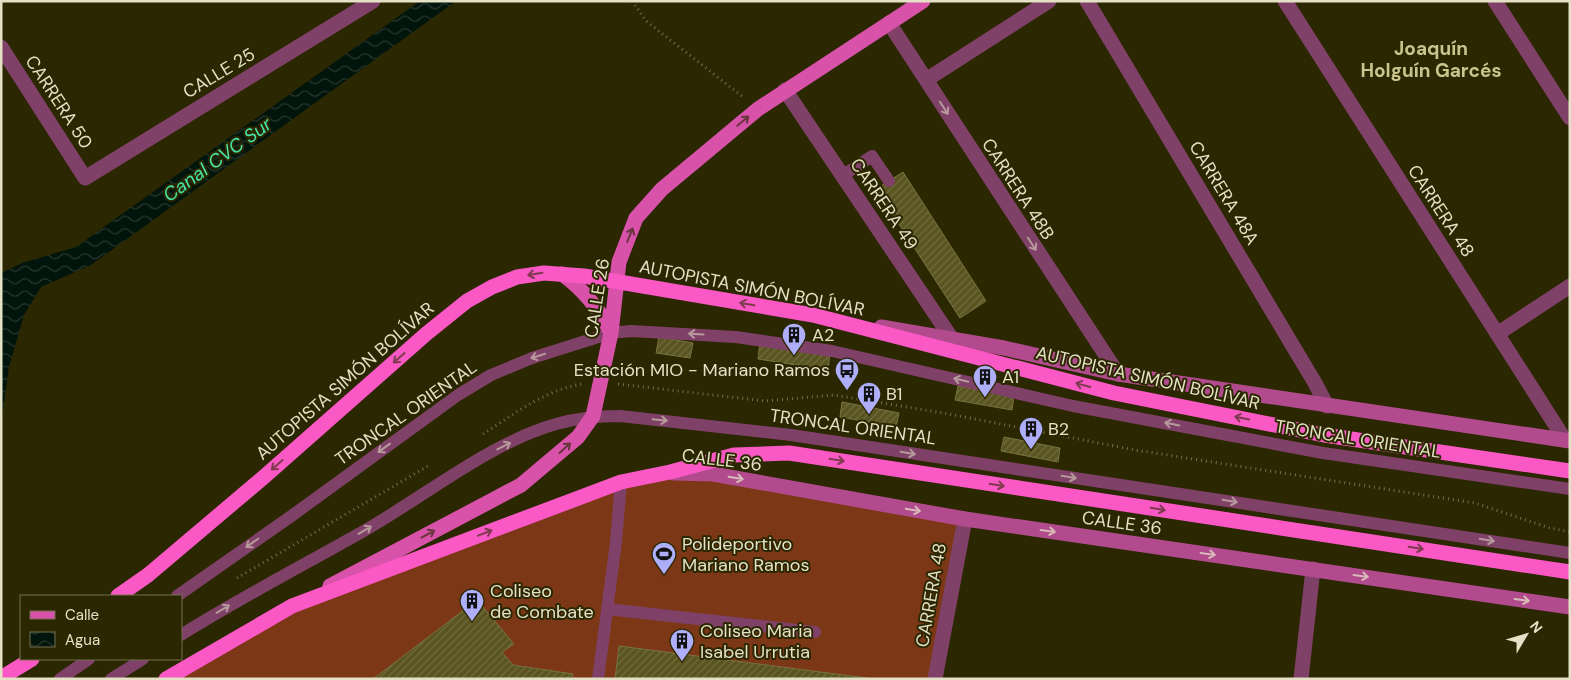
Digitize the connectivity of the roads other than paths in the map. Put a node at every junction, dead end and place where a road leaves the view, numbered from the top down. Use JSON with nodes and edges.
{"nodes":[{"id":1,"x":373,"y":1,"type":"edge"},
{"id":2,"x":923,"y":1,"type":"edge"},
{"id":3,"x":1049,"y":1,"type":"edge"},
{"id":4,"x":1087,"y":1,"type":"edge"},
{"id":5,"x":1285,"y":1,"type":"edge"},
{"id":6,"x":1495,"y":1,"type":"edge"},
{"id":7,"x":889,"y":23,"type":"junction"},
{"id":8,"x":1,"y":47,"type":"edge"},
{"id":9,"x":926,"y":80,"type":"junction"},
{"id":10,"x":785,"y":90,"type":"junction"},
{"id":11,"x":1570,"y":118,"type":"edge"},
{"id":12,"x":842,"y":176,"type":"junction"},
{"id":13,"x":85,"y":178,"type":"joint"},
{"id":14,"x":889,"y":181,"type":"dead end"},
{"id":15,"x":562,"y":274,"type":"junction"},
{"id":16,"x":616,"y":282,"type":"junction"},
{"id":17,"x":1570,"y":286,"type":"edge"},
{"id":18,"x":813,"y":315,"type":"junction"},
{"id":19,"x":611,"y":333,"type":"junction"},
{"id":20,"x":1497,"y":334,"type":"junction"},
{"id":21,"x":952,"y":338,"type":"junction"},
{"id":22,"x":1118,"y":374,"type":"junction"},
{"id":23,"x":1327,"y":406,"type":"junction"},
{"id":24,"x":593,"y":416,"type":"junction"},
{"id":25,"x":1567,"y":440,"type":"edge"},
{"id":26,"x":1570,"y":471,"type":"edge"},
{"id":27,"x":670,"y":472,"type":"junction"},
{"id":28,"x":621,"y":482,"type":"junction"},
{"id":29,"x":1570,"y":489,"type":"edge"},
{"id":30,"x":965,"y":519,"type":"junction"},
{"id":31,"x":1570,"y":553,"type":"edge"},
{"id":32,"x":1313,"y":569,"type":"junction"},
{"id":33,"x":1570,"y":572,"type":"edge"},
{"id":34,"x":119,"y":595,"type":"edge"},
{"id":35,"x":178,"y":595,"type":"edge"},
{"id":36,"x":292,"y":606,"type":"junction"},
{"id":37,"x":1570,"y":607,"type":"edge"},
{"id":38,"x":607,"y":609,"type":"junction"},
{"id":39,"x":814,"y":632,"type":"dead end"},
{"id":40,"x":182,"y":634,"type":"edge"},
{"id":41,"x":30,"y":660,"type":"edge"},
{"id":42,"x":88,"y":660,"type":"edge"},
{"id":43,"x":141,"y":660,"type":"edge"},
{"id":44,"x":1,"y":678,"type":"edge"},
{"id":45,"x":60,"y":679,"type":"edge"},
{"id":46,"x":111,"y":679,"type":"edge"},
{"id":47,"x":166,"y":679,"type":"edge"},
{"id":48,"x":598,"y":679,"type":"edge"},
{"id":49,"x":935,"y":679,"type":"edge"},
{"id":50,"x":1302,"y":679,"type":"edge"}],
"edges":[{"from":1,"to":13,"type":"street","name":"CALLE 25"},
{"from":2,"to":7,"type":"main road","name":"CALLE 26"},
{"from":3,"to":9,"type":"street"},
{"from":4,"to":23,"type":"street","name":"CARRERA 48A"},
{"from":5,"to":20,"type":"street","name":"CARRERA 48"},
{"from":6,"to":11,"type":"street"},
{"from":7,"to":9,"type":"street","name":"CARRERA 48B"},
{"from":7,"to":10,"type":"main road","name":"CALLE 26"},
{"from":8,"to":13,"type":"street","name":"CARRERA 50"},
{"from":9,"to":22,"type":"street","name":"CARRERA 48B","one_way":true},
{"from":10,"to":12,"type":"street","name":"CARRERA 49"},
{"from":16,"to":10,"type":"main road","name":"CALLE 26","one_way":true},
{"from":12,"to":14,"type":"lane"},
{"from":12,"to":21,"type":"street","name":"CARRERA 49"},
{"from":15,"to":16,"type":"highway","name":"AUTOPISTA SIMÓN BOLÍVAR"},
{"from":15,"to":19,"type":"main road"},
{"from":15,"to":34,"type":"highway","name":"AUTOPISTA SIMÓN BOLÍVAR","one_way":true},
{"from":18,"to":16,"type":"highway","name":"AUTOPISTA SIMÓN BOLÍVAR","one_way":true},
{"from":16,"to":19,"type":"main road","name":"CALLE 26"},
{"from":17,"to":20,"type":"street"},
{"from":18,"to":21,"type":"street"},
{"from":26,"to":18,"type":"highway","name":"AUTOPISTA SIMÓN BOLÍVAR","one_way":true},
{"from":19,"to":24,"type":"main road","name":"CALLE 26"},
{"from":29,"to":19,"type":"lane","name":"TRONCAL ORIENTAL","one_way":true},
{"from":19,"to":35,"type":"lane","name":"TRONCAL ORIENTAL","one_way":true},
{"from":20,"to":25,"type":"street","name":"CARRERA 48"},
{"from":21,"to":22,"type":"street"},
{"from":22,"to":23,"type":"street"},
{"from":23,"to":25,"type":"street"},
{"from":24,"to":31,"type":"lane","name":"TRONCAL ORIENTAL","one_way":true},
{"from":36,"to":24,"type":"main road","name":"CALLE 26","one_way":true},
{"from":40,"to":24,"type":"lane","name":"TRONCAL ORIENTAL","one_way":true},
{"from":27,"to":28,"type":"highway"},
{"from":27,"to":30,"type":"street","name":"CALLE 36","one_way":true},
{"from":27,"to":33,"type":"highway","one_way":true},
{"from":36,"to":28,"type":"highway","one_way":true},
{"from":28,"to":38,"type":"lane"},
{"from":30,"to":32,"type":"street","name":"CALLE 36","one_way":true},
{"from":30,"to":49,"type":"street","name":"CARRERA 48"},
{"from":32,"to":37,"type":"street","name":"CALLE 36","one_way":true},
{"from":32,"to":50,"type":"street"},
{"from":36,"to":47,"type":"highway"},
{"from":38,"to":39,"type":"lane"},
{"from":38,"to":48,"type":"lane"},
{"from":41,"to":44,"type":"highway"},
{"from":42,"to":45,"type":"lane"},
{"from":43,"to":46,"type":"lane"}]}
